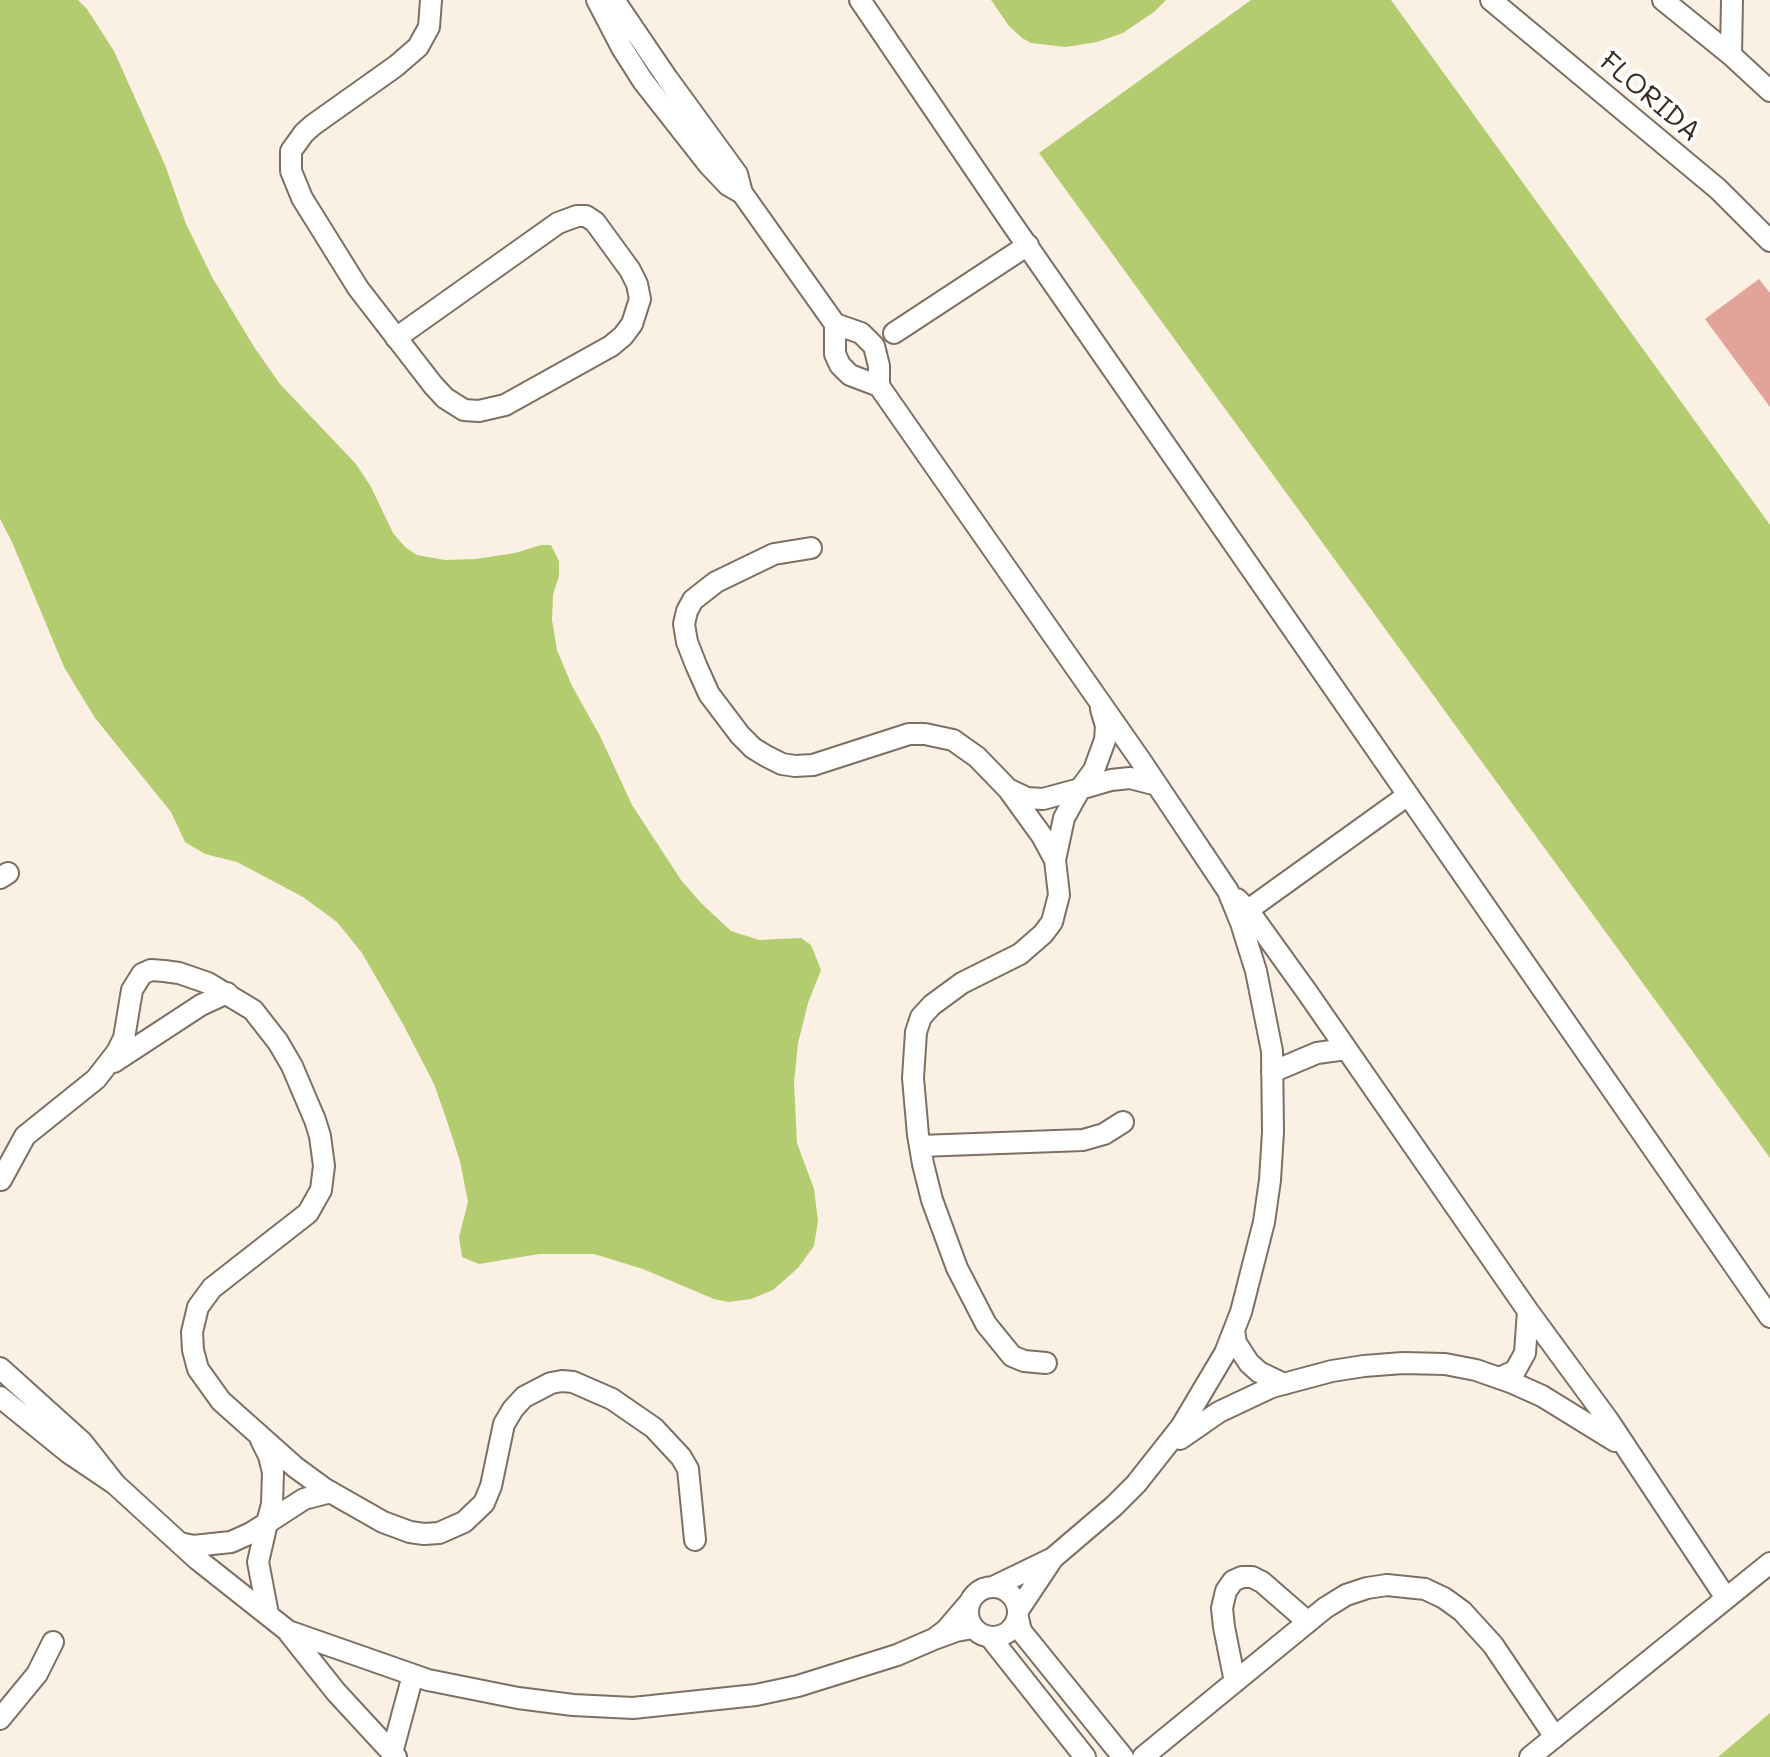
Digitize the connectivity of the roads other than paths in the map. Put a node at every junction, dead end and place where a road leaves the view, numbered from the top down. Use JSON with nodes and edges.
{"nodes":[{"id":1,"x":431,"y":0,"type":"edge"},
{"id":2,"x":597,"y":0,"type":"edge"},
{"id":3,"x":614,"y":0,"type":"edge"},
{"id":4,"x":860,"y":0,"type":"edge"},
{"id":5,"x":1491,"y":0,"type":"edge"},
{"id":6,"x":1662,"y":0,"type":"edge"},
{"id":7,"x":1732,"y":0,"type":"edge"},
{"id":8,"x":1731,"y":55,"type":"junction"},
{"id":9,"x":1770,"y":91,"type":"edge"},
{"id":10,"x":742,"y":194,"type":"junction"},
{"id":11,"x":1770,"y":241,"type":"edge"},
{"id":12,"x":1028,"y":245,"type":"junction"},
{"id":13,"x":835,"y":324,"type":"junction"},
{"id":14,"x":861,"y":333,"type":"junction"},
{"id":15,"x":894,"y":333,"type":"junction"},
{"id":16,"x":396,"y":338,"type":"junction"},
{"id":17,"x":879,"y":376,"type":"junction"},
{"id":18,"x":811,"y":548,"type":"dead end"},
{"id":19,"x":1100,"y":702,"type":"junction"},
{"id":20,"x":1157,"y":785,"type":"junction"},
{"id":21,"x":1080,"y":788,"type":"junction"},
{"id":22,"x":1008,"y":789,"type":"junction"},
{"id":23,"x":1408,"y":795,"type":"junction"},
{"id":24,"x":1055,"y":860,"type":"junction"},
{"id":25,"x":1245,"y":916,"type":"junction"},
{"id":26,"x":227,"y":993,"type":"junction"},
{"id":27,"x":1346,"y":1048,"type":"junction"},
{"id":28,"x":108,"y":1066,"type":"junction"},
{"id":29,"x":1272,"y":1072,"type":"junction"},
{"id":30,"x":1122,"y":1122,"type":"dead end"},
{"id":31,"x":920,"y":1146,"type":"junction"},
{"id":32,"x":1,"y":1180,"type":"edge"},
{"id":33,"x":1528,"y":1312,"type":"junction"},
{"id":34,"x":1770,"y":1317,"type":"edge"},
{"id":35,"x":1234,"y":1330,"type":"junction"},
{"id":36,"x":1046,"y":1364,"type":"dead end"},
{"id":37,"x":0,"y":1368,"type":"edge"},
{"id":38,"x":1499,"y":1378,"type":"junction"},
{"id":39,"x":1284,"y":1384,"type":"junction"},
{"id":40,"x":0,"y":1397,"type":"edge"},
{"id":41,"x":258,"y":1434,"type":"junction"},
{"id":42,"x":1626,"y":1449,"type":"junction"},
{"id":43,"x":1156,"y":1460,"type":"junction"},
{"id":44,"x":115,"y":1484,"type":"junction"},
{"id":45,"x":330,"y":1492,"type":"junction"},
{"id":46,"x":268,"y":1523,"type":"junction"},
{"id":47,"x":695,"y":1540,"type":"dead end"},
{"id":48,"x":180,"y":1543,"type":"junction"},
{"id":49,"x":1054,"y":1558,"type":"junction"},
{"id":50,"x":1770,"y":1563,"type":"edge"},
{"id":51,"x":992,"y":1587,"type":"junction"},
{"id":52,"x":1726,"y":1598,"type":"junction"},
{"id":53,"x":970,"y":1602,"type":"junction"},
{"id":54,"x":268,"y":1614,"type":"junction"},
{"id":55,"x":1018,"y":1614,"type":"junction"},
{"id":56,"x":1308,"y":1622,"type":"junction"},
{"id":57,"x":288,"y":1631,"type":"junction"},
{"id":58,"x":982,"y":1633,"type":"junction"},
{"id":59,"x":934,"y":1639,"type":"junction"},
{"id":60,"x":54,"y":1642,"type":"dead end"},
{"id":61,"x":413,"y":1675,"type":"junction"},
{"id":62,"x":1235,"y":1682,"type":"junction"},
{"id":63,"x":0,"y":1719,"type":"edge"},
{"id":64,"x":1554,"y":1738,"type":"junction"},
{"id":65,"x":394,"y":1755,"type":"edge"},
{"id":66,"x":1085,"y":1757,"type":"edge"},
{"id":67,"x":1124,"y":1757,"type":"edge"},
{"id":68,"x":1143,"y":1757,"type":"edge"},
{"id":69,"x":1530,"y":1757,"type":"edge"}],
"edges":[{"from":1,"to":16,"type":"street"},
{"from":2,"to":10,"type":"street"},
{"from":3,"to":10,"type":"street"},
{"from":4,"to":12,"type":"street"},
{"from":5,"to":11,"type":"street","name":"FLORIDA"},
{"from":6,"to":8,"type":"street"},
{"from":7,"to":8,"type":"street"},
{"from":8,"to":9,"type":"street"},
{"from":10,"to":13,"type":"street"},
{"from":12,"to":15,"type":"street"},
{"from":12,"to":23,"type":"street"},
{"from":13,"to":14,"type":"street"},
{"from":13,"to":17,"type":"street"},
{"from":14,"to":15,"type":"street"},
{"from":14,"to":17,"type":"street"},
{"from":15,"to":17,"type":"street"},
{"from":16,"to":16,"type":"street"},
{"from":17,"to":19,"type":"street"},
{"from":18,"to":22,"type":"street"},
{"from":19,"to":20,"type":"street"},
{"from":19,"to":21,"type":"street"},
{"from":20,"to":21,"type":"street"},
{"from":20,"to":25,"type":"street"},
{"from":21,"to":22,"type":"street"},
{"from":21,"to":24,"type":"street"},
{"from":22,"to":24,"type":"street"},
{"from":23,"to":25,"type":"street"},
{"from":23,"to":34,"type":"street"},
{"from":24,"to":31,"type":"street"},
{"from":25,"to":27,"type":"street"},
{"from":25,"to":29,"type":"street"},
{"from":26,"to":28,"type":"street"},
{"from":26,"to":28,"type":"street"},
{"from":26,"to":41,"type":"street"},
{"from":27,"to":29,"type":"street"},
{"from":27,"to":33,"type":"street"},
{"from":28,"to":32,"type":"street"},
{"from":29,"to":35,"type":"street"},
{"from":30,"to":31,"type":"street"},
{"from":31,"to":36,"type":"street"},
{"from":33,"to":38,"type":"street"},
{"from":33,"to":42,"type":"street"},
{"from":35,"to":39,"type":"street"},
{"from":35,"to":43,"type":"street"},
{"from":37,"to":44,"type":"street"},
{"from":38,"to":39,"type":"street"},
{"from":38,"to":42,"type":"street"},
{"from":39,"to":43,"type":"street"},
{"from":40,"to":44,"type":"street"},
{"from":41,"to":45,"type":"street"},
{"from":41,"to":46,"type":"street"},
{"from":42,"to":52,"type":"street"},
{"from":43,"to":49,"type":"street"},
{"from":44,"to":48,"type":"street"},
{"from":45,"to":46,"type":"street"},
{"from":45,"to":47,"type":"street"},
{"from":46,"to":48,"type":"street"},
{"from":46,"to":54,"type":"street"},
{"from":48,"to":54,"type":"street"},
{"from":49,"to":51,"type":"street"},
{"from":49,"to":55,"type":"street"},
{"from":50,"to":52,"type":"street"},
{"from":51,"to":53,"type":"street"},
{"from":51,"to":55,"type":"street"},
{"from":52,"to":64,"type":"street"},
{"from":53,"to":58,"type":"street"},
{"from":53,"to":59,"type":"street"},
{"from":54,"to":57,"type":"street"},
{"from":55,"to":58,"type":"street"},
{"from":55,"to":67,"type":"street"},
{"from":56,"to":62,"type":"street"},
{"from":56,"to":62,"type":"street"},
{"from":56,"to":64,"type":"street"},
{"from":57,"to":61,"type":"street"},
{"from":57,"to":65,"type":"street"},
{"from":58,"to":59,"type":"street"},
{"from":58,"to":66,"type":"street"},
{"from":59,"to":61,"type":"street"},
{"from":60,"to":63,"type":"street"},
{"from":61,"to":65,"type":"street"},
{"from":62,"to":68,"type":"street"},
{"from":64,"to":69,"type":"street"}]}
